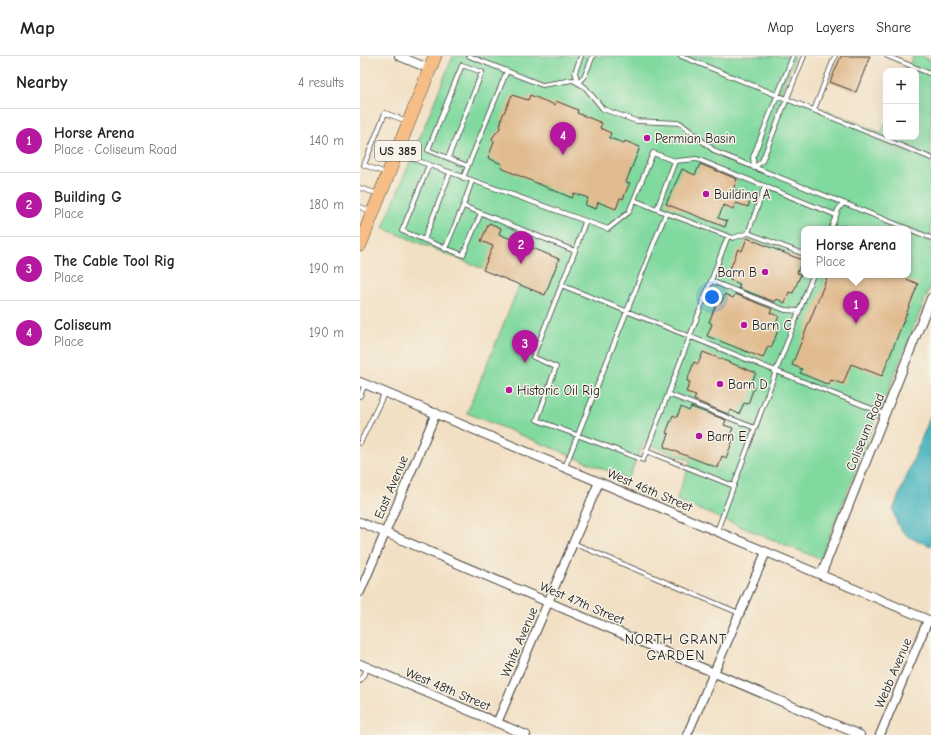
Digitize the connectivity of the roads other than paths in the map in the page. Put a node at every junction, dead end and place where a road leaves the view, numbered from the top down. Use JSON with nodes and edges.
{"nodes":[{"id":1,"x":435,"y":56,"type":"edge"},
{"id":2,"x":468,"y":56,"type":"edge"},
{"id":3,"x":581,"y":56,"type":"edge"},
{"id":4,"x":593,"y":56,"type":"edge"},
{"id":5,"x":681,"y":56,"type":"edge"},
{"id":6,"x":793,"y":56,"type":"edge"},
{"id":7,"x":804,"y":56,"type":"edge"},
{"id":8,"x":835,"y":56,"type":"edge"},
{"id":9,"x":887,"y":56,"type":"edge"},
{"id":10,"x":401,"y":57,"type":"edge"},
{"id":11,"x":486,"y":63,"type":"junction"},
{"id":12,"x":430,"y":69,"type":"junction"},
{"id":13,"x":507,"y":71,"type":"junction"},
{"id":14,"x":482,"y":72,"type":"junction"},
{"id":15,"x":931,"y":74,"type":"edge"},
{"id":16,"x":578,"y":83,"type":"junction"},
{"id":17,"x":777,"y":96,"type":"junction"},
{"id":18,"x":786,"y":99,"type":"junction"},
{"id":19,"x":814,"y":110,"type":"junction"},
{"id":20,"x":409,"y":122,"type":"junction"},
{"id":21,"x":396,"y":154,"type":"junction"},
{"id":22,"x":448,"y":158,"type":"junction"},
{"id":23,"x":931,"y":158,"type":"edge"},
{"id":24,"x":675,"y":161,"type":"junction"},
{"id":25,"x":362,"y":165,"type":"edge"},
{"id":26,"x":429,"y":165,"type":"junction"},
{"id":27,"x":468,"y":166,"type":"junction"},
{"id":28,"x":754,"y":168,"type":"junction"},
{"id":29,"x":450,"y":173,"type":"junction"},
{"id":30,"x":388,"y":174,"type":"junction"},
{"id":31,"x":463,"y":178,"type":"junction"},
{"id":32,"x":472,"y":181,"type":"junction"},
{"id":33,"x":765,"y":186,"type":"junction"},
{"id":34,"x":360,"y":188,"type":"edge"},
{"id":35,"x":380,"y":195,"type":"junction"},
{"id":36,"x":634,"y":200,"type":"junction"},
{"id":37,"x":843,"y":203,"type":"junction"},
{"id":38,"x":360,"y":206,"type":"edge"},
{"id":39,"x":463,"y":206,"type":"junction"},
{"id":40,"x":657,"y":209,"type":"junction"},
{"id":41,"x":373,"y":212,"type":"junction"},
{"id":42,"x":481,"y":213,"type":"junction"},
{"id":43,"x":666,"y":213,"type":"junction"},
{"id":44,"x":836,"y":215,"type":"junction"},
{"id":45,"x":584,"y":222,"type":"junction"},
{"id":46,"x":832,"y":226,"type":"edge"},
{"id":47,"x":901,"y":226,"type":"edge"},
{"id":48,"x":911,"y":230,"type":"edge"},
{"id":49,"x":748,"y":233,"type":"junction"},
{"id":50,"x":728,"y":236,"type":"junction"},
{"id":51,"x":931,"y":238,"type":"edge"},
{"id":52,"x":424,"y":240,"type":"junction"},
{"id":53,"x":360,"y":245,"type":"edge"},
{"id":54,"x":445,"y":249,"type":"junction"},
{"id":55,"x":574,"y":251,"type":"junction"},
{"id":56,"x":801,"y":253,"type":"edge"},
{"id":57,"x":812,"y":278,"type":"edge"},
{"id":58,"x":711,"y":281,"type":"junction"},
{"id":59,"x":561,"y":285,"type":"junction"},
{"id":60,"x":931,"y":298,"type":"edge"},
{"id":61,"x":627,"y":311,"type":"junction"},
{"id":62,"x":799,"y":311,"type":"junction"},
{"id":63,"x":690,"y":336,"type":"junction"},
{"id":64,"x":776,"y":371,"type":"junction"},
{"id":65,"x":362,"y":383,"type":"edge"},
{"id":66,"x":385,"y":392,"type":"junction"},
{"id":67,"x":668,"y":394,"type":"junction"},
{"id":68,"x":360,"y":396,"type":"edge"},
{"id":69,"x":436,"y":413,"type":"junction"},
{"id":70,"x":885,"y":414,"type":"junction"},
{"id":71,"x":756,"y":428,"type":"junction"},
{"id":72,"x":578,"y":436,"type":"junction"},
{"id":73,"x":360,"y":443,"type":"edge"},
{"id":74,"x":646,"y":451,"type":"junction"},
{"id":75,"x":565,"y":468,"type":"junction"},
{"id":76,"x":599,"y":482,"type":"junction"},
{"id":77,"x":734,"y":486,"type":"junction"},
{"id":78,"x":360,"y":522,"type":"edge"},
{"id":79,"x":717,"y":531,"type":"junction"},
{"id":80,"x":385,"y":533,"type":"junction"},
{"id":81,"x":573,"y":543,"type":"junction"},
{"id":82,"x":766,"y":552,"type":"junction"},
{"id":83,"x":821,"y":575,"type":"junction"},
{"id":84,"x":360,"y":592,"type":"edge"},
{"id":85,"x":549,"y":602,"type":"junction"},
{"id":86,"x":739,"y":614,"type":"junction"},
{"id":87,"x":930,"y":620,"type":"edge"},
{"id":88,"x":364,"y":666,"type":"edge"},
{"id":89,"x":713,"y":672,"type":"junction"},
{"id":90,"x":360,"y":681,"type":"edge"},
{"id":91,"x":497,"y":723,"type":"junction"},
{"id":92,"x":526,"y":735,"type":"edge"},
{"id":93,"x":687,"y":735,"type":"edge"},
{"id":94,"x":860,"y":735,"type":"edge"},
{"id":95,"x":880,"y":735,"type":"edge"}],
"edges":[{"from":1,"to":12,"type":"main road","number":"US 385"},
{"from":2,"to":11,"type":"lane"},
{"from":3,"to":16,"type":"lane"},
{"from":4,"to":16,"type":"lane"},
{"from":5,"to":17,"type":"lane"},
{"from":6,"to":17,"type":"lane"},
{"from":7,"to":18,"type":"lane"},
{"from":8,"to":19,"type":"lane"},
{"from":9,"to":15,"type":"lane"},
{"from":10,"to":12,"type":"street"},
{"from":11,"to":13,"type":"lane"},
{"from":11,"to":14,"type":"lane"},
{"from":12,"to":20,"type":"main road","number":"US 385"},
{"from":13,"to":16,"type":"lane"},
{"from":13,"to":27,"type":"lane"},
{"from":14,"to":22,"type":"lane"},
{"from":14,"to":22,"type":"lane"},
{"from":16,"to":28,"type":"lane"},
{"from":17,"to":18,"type":"lane"},
{"from":17,"to":28,"type":"lane"},
{"from":18,"to":19,"type":"lane"},
{"from":18,"to":28,"type":"lane"},
{"from":19,"to":23,"type":"lane"},
{"from":20,"to":21,"type":"main road","number":"US 385"},
{"from":20,"to":25,"type":"lane"},
{"from":21,"to":26,"type":"lane"},
{"from":21,"to":30,"type":"main road","number":"US 385"},
{"from":22,"to":27,"type":"lane"},
{"from":24,"to":33,"type":"lane"},
{"from":24,"to":36,"type":"lane"},
{"from":24,"to":40,"type":"lane"},
{"from":25,"to":30,"type":"lane"},
{"from":26,"to":29,"type":"lane"},
{"from":26,"to":52,"type":"lane"},
{"from":27,"to":31,"type":"lane"},
{"from":28,"to":37,"type":"lane"},
{"from":29,"to":31,"type":"lane"},
{"from":29,"to":52,"type":"lane"},
{"from":30,"to":35,"type":"main road","number":"US 385"},
{"from":31,"to":32,"type":"lane"},
{"from":32,"to":39,"type":"lane"},
{"from":32,"to":45,"type":"lane"},
{"from":33,"to":44,"type":"lane"},
{"from":33,"to":49,"type":"lane"},
{"from":34,"to":35,"type":"lane"},
{"from":35,"to":41,"type":"main road","number":"US 385"},
{"from":36,"to":40,"type":"lane"},
{"from":36,"to":45,"type":"lane"},
{"from":37,"to":44,"type":"lane"},
{"from":37,"to":47,"type":"lane"},
{"from":38,"to":41,"type":"lane"},
{"from":39,"to":42,"type":"lane"},
{"from":39,"to":54,"type":"lane"},
{"from":40,"to":43,"type":"lane"},
{"from":41,"to":53,"type":"main road","number":"US 385"},
{"from":42,"to":54,"type":"lane"},
{"from":42,"to":55,"type":"lane"},
{"from":43,"to":50,"type":"lane"},
{"from":43,"to":61,"type":"lane"},
{"from":44,"to":46,"type":"lane"},
{"from":45,"to":55,"type":"lane"},
{"from":48,"to":51,"type":"lane"},
{"from":49,"to":50,"type":"lane"},
{"from":49,"to":56,"type":"lane"},
{"from":50,"to":58,"type":"lane"},
{"from":52,"to":54,"type":"lane"},
{"from":55,"to":59,"type":"lane"},
{"from":57,"to":62,"type":"lane"},
{"from":58,"to":62,"type":"lane"},
{"from":58,"to":63,"type":"lane"},
{"from":59,"to":61,"type":"lane"},
{"from":59,"to":72,"type":"lane"},
{"from":60,"to":70,"type":"street","name":"Coliseum Road"},
{"from":61,"to":63,"type":"lane"},
{"from":61,"to":72,"type":"lane"},
{"from":62,"to":64,"type":"lane"},
{"from":63,"to":64,"type":"lane"},
{"from":63,"to":67,"type":"lane"},
{"from":64,"to":70,"type":"lane"},
{"from":64,"to":71,"type":"lane"},
{"from":65,"to":66,"type":"street","name":"West 46th Street"},
{"from":65,"to":68,"type":"lane"},
{"from":66,"to":69,"type":"street","name":"West 46th Street"},
{"from":66,"to":73,"type":"lane"},
{"from":67,"to":71,"type":"lane"},
{"from":67,"to":74,"type":"lane"},
{"from":69,"to":75,"type":"street","name":"West 46th Street"},
{"from":69,"to":80,"type":"street","name":"East Avenue"},
{"from":70,"to":83,"type":"street","name":"Coliseum Road"},
{"from":71,"to":77,"type":"lane"},
{"from":72,"to":74,"type":"lane"},
{"from":72,"to":75,"type":"lane"},
{"from":74,"to":77,"type":"lane"},
{"from":75,"to":76,"type":"street","name":"West 46th Street"},
{"from":76,"to":79,"type":"street","name":"West 46th Street"},
{"from":76,"to":81,"type":"street","name":"White Avenue"},
{"from":77,"to":79,"type":"lane"},
{"from":78,"to":80,"type":"street","name":"West 47th Street"},
{"from":79,"to":82,"type":"street","name":"West 46th Street"},
{"from":80,"to":84,"type":"street","name":"East Avenue"},
{"from":80,"to":85,"type":"street","name":"West 47th Street"},
{"from":81,"to":85,"type":"street","name":"White Avenue"},
{"from":81,"to":86,"type":"lane"},
{"from":82,"to":83,"type":"street","name":"West 46th Street"},
{"from":82,"to":86,"type":"street"},
{"from":83,"to":87,"type":"street","name":"West 46th Street"},
{"from":85,"to":89,"type":"street","name":"West 47th Street"},
{"from":85,"to":91,"type":"street","name":"White Avenue"},
{"from":86,"to":89,"type":"street"},
{"from":87,"to":95,"type":"street","name":"Webb Avenue"},
{"from":88,"to":90,"type":"lane"},
{"from":88,"to":91,"type":"street","name":"West 48th Street"},
{"from":89,"to":93,"type":"street"},
{"from":89,"to":94,"type":"street","name":"West 47th Street"},
{"from":91,"to":92,"type":"street","name":"West 48th Street"}]}
